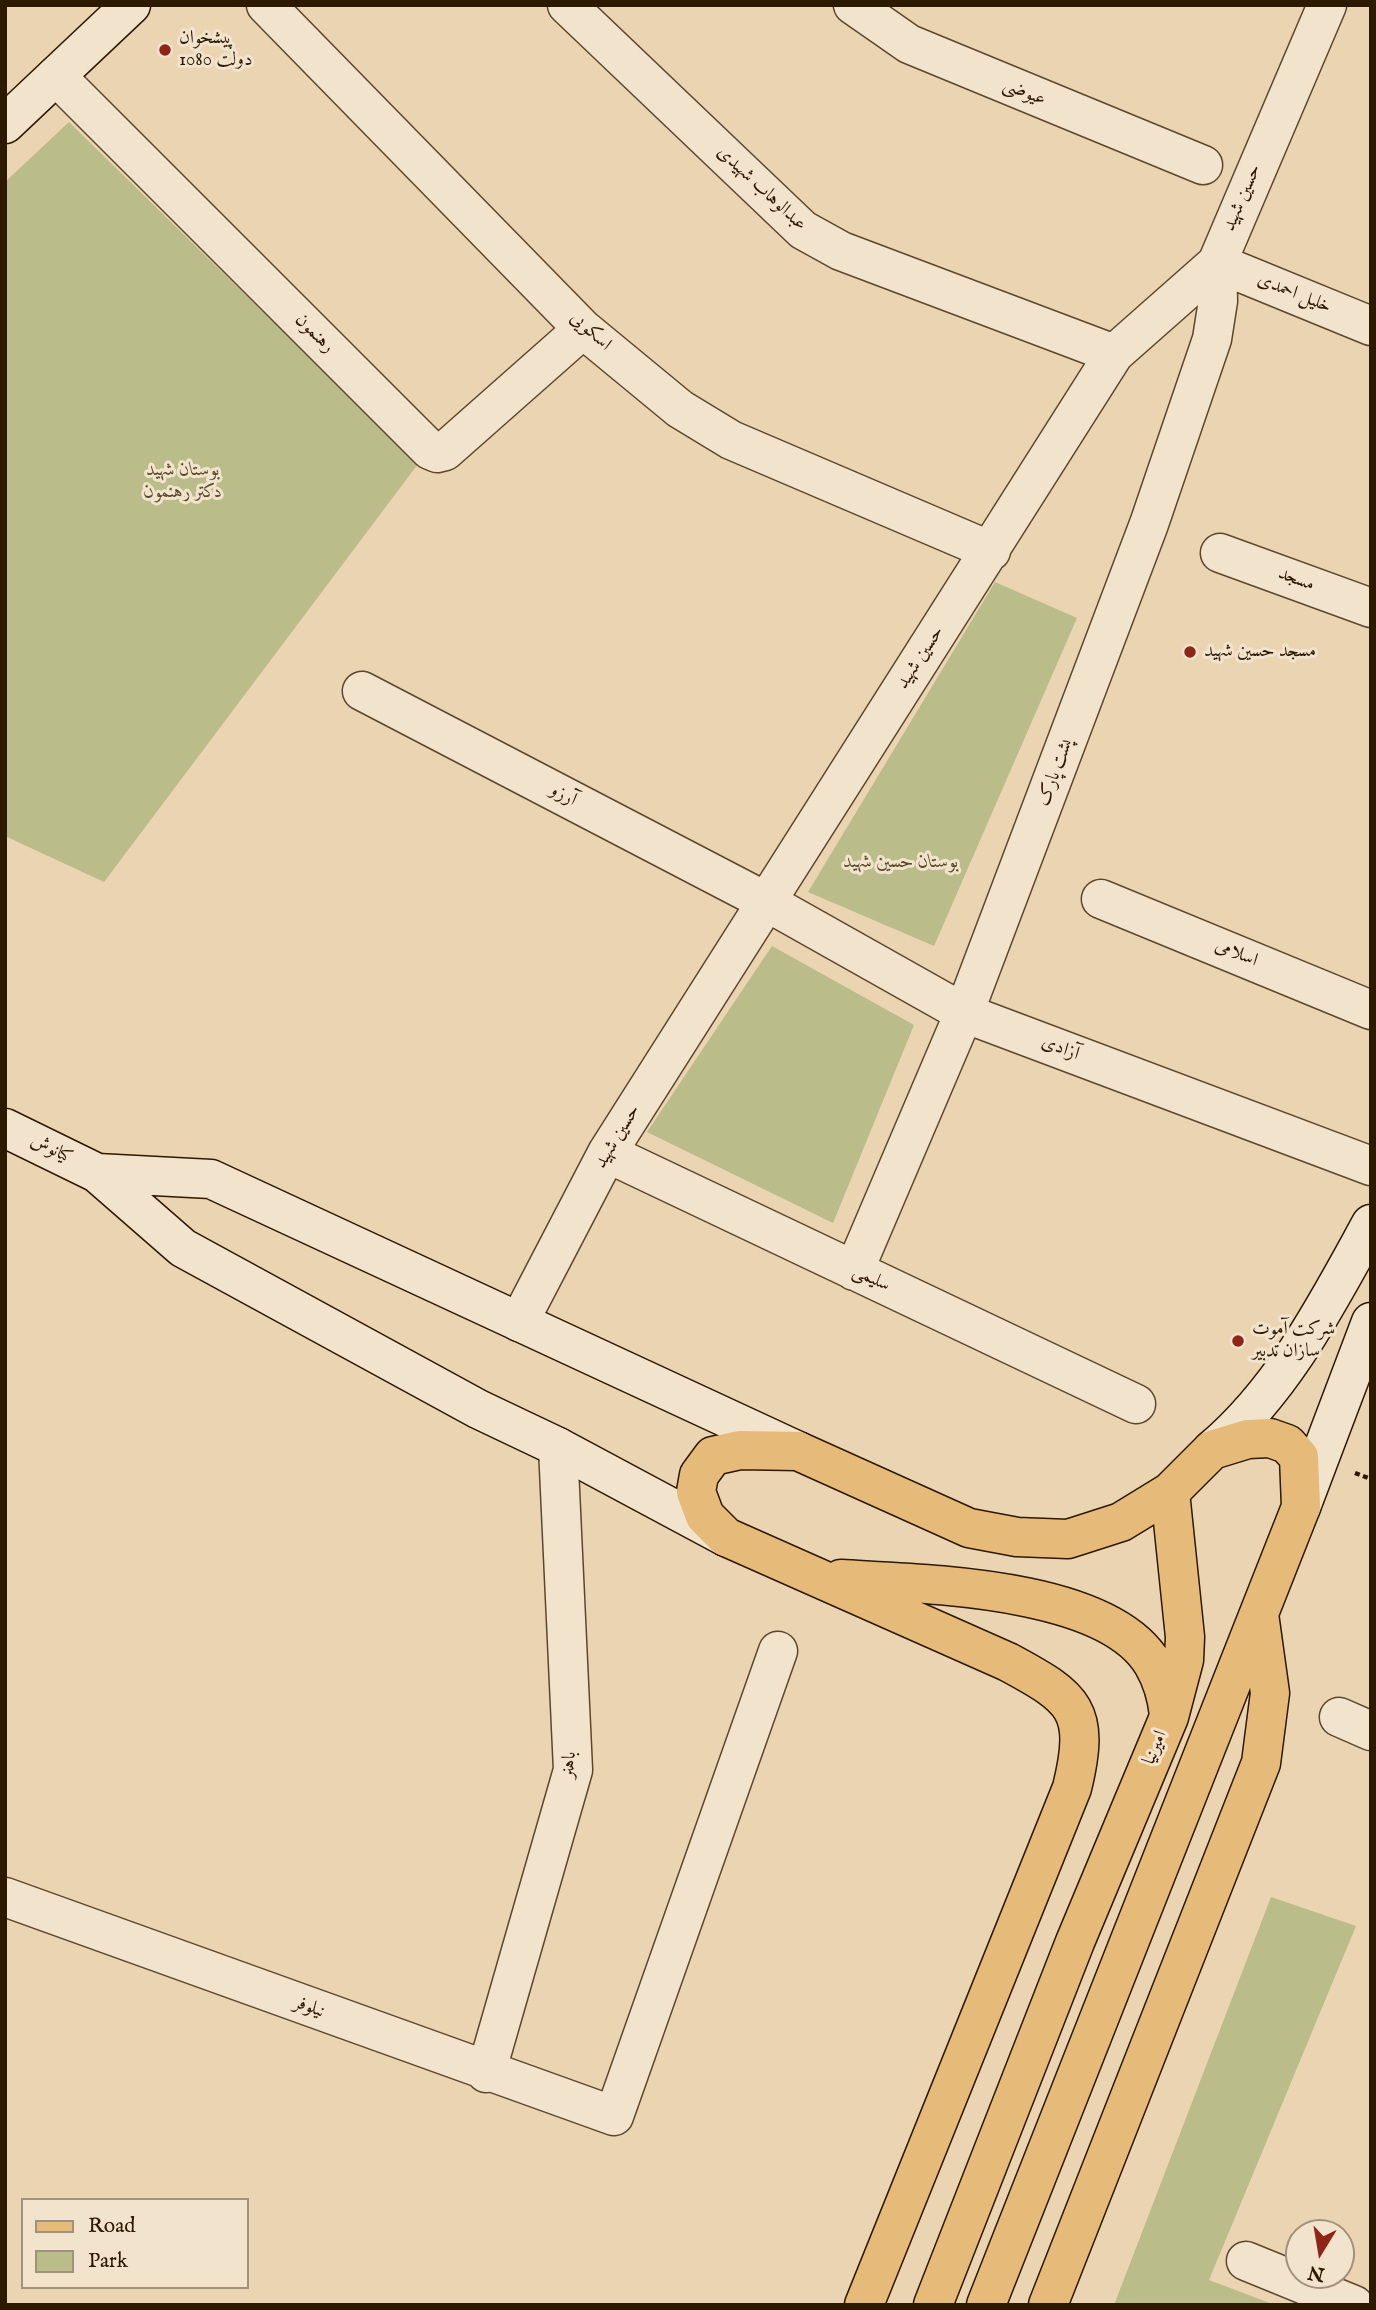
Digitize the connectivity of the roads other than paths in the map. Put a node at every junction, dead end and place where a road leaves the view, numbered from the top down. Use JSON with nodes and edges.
{"nodes":[{"id":1,"x":131,"y":5,"type":"edge"},
{"id":2,"x":266,"y":5,"type":"edge"},
{"id":3,"x":567,"y":5,"type":"edge"},
{"id":4,"x":853,"y":5,"type":"edge"},
{"id":5,"x":1327,"y":5,"type":"edge"},
{"id":6,"x":56,"y":76,"type":"junction"},
{"id":7,"x":5,"y":124,"type":"edge"},
{"id":8,"x":1203,"y":165,"type":"dead end"},
{"id":9,"x":1217,"y":263,"type":"junction"},
{"id":10,"x":1371,"y":326,"type":"edge"},
{"id":11,"x":583,"y":329,"type":"junction"},
{"id":12,"x":1114,"y":354,"type":"junction"},
{"id":13,"x":990,"y":551,"type":"junction"},
{"id":14,"x":1220,"y":553,"type":"dead end"},
{"id":15,"x":1371,"y":608,"type":"edge"},
{"id":16,"x":362,"y":691,"type":"dead end"},
{"id":17,"x":1101,"y":899,"type":"dead end"},
{"id":18,"x":765,"y":901,"type":"junction"},
{"id":19,"x":1371,"y":1010,"type":"edge"},
{"id":20,"x":964,"y":1013,"type":"junction"},
{"id":21,"x":5,"y":1128,"type":"edge"},
{"id":22,"x":607,"y":1153,"type":"junction"},
{"id":23,"x":1371,"y":1166,"type":"edge"},
{"id":24,"x":97,"y":1173,"type":"junction"},
{"id":25,"x":1371,"y":1224,"type":"edge"},
{"id":26,"x":853,"y":1271,"type":"junction"},
{"id":27,"x":519,"y":1322,"type":"junction"},
{"id":28,"x":1371,"y":1322,"type":"edge"},
{"id":29,"x":1136,"y":1404,"type":"dead end"},
{"id":30,"x":558,"y":1447,"type":"junction"},
{"id":31,"x":1212,"y":1450,"type":"junction"},
{"id":32,"x":798,"y":1451,"type":"junction"},
{"id":33,"x":1170,"y":1492,"type":"junction"},
{"id":34,"x":1301,"y":1507,"type":"junction"},
{"id":35,"x":726,"y":1537,"type":"junction"},
{"id":36,"x":816,"y":1577,"type":"junction"},
{"id":37,"x":1258,"y":1610,"type":"junction"},
{"id":38,"x":778,"y":1651,"type":"dead end"},
{"id":39,"x":1170,"y":1717,"type":"junction"},
{"id":40,"x":5,"y":1897,"type":"edge"},
{"id":41,"x":486,"y":2073,"type":"junction"},
{"id":42,"x":1246,"y":2261,"type":"dead end"},
{"id":43,"x":864,"y":2305,"type":"edge"},
{"id":44,"x":933,"y":2305,"type":"edge"},
{"id":45,"x":986,"y":2305,"type":"edge"},
{"id":46,"x":1048,"y":2305,"type":"edge"},
{"id":47,"x":1354,"y":2305,"type":"edge"}],
"edges":[{"from":1,"to":6,"type":"street"},
{"from":2,"to":11,"type":"street","name":"اسکویی"},
{"from":3,"to":12,"type":"street","name":"عبدالوهاب شهیدی"},
{"from":4,"to":8,"type":"street","name":"عیوضی"},
{"from":5,"to":9,"type":"street","name":"حسین شهید"},
{"from":6,"to":7,"type":"street"},
{"from":6,"to":11,"type":"street","name":"رهنمون"},
{"from":9,"to":10,"type":"street","name":"خلیل احمدی"},
{"from":9,"to":12,"type":"street","name":"حسین شهید"},
{"from":9,"to":20,"type":"street","name":"پشت پارک"},
{"from":11,"to":13,"type":"street","name":"اسکویی"},
{"from":12,"to":13,"type":"street","name":"حسین شهید"},
{"from":13,"to":18,"type":"street","name":"حسین شهید"},
{"from":14,"to":15,"type":"street","name":"مسجد"},
{"from":16,"to":18,"type":"street","name":"آرزو"},
{"from":17,"to":19,"type":"street","name":"اسلامی"},
{"from":18,"to":20,"type":"street","name":"آزادی"},
{"from":18,"to":22,"type":"street","name":"حسین شهید"},
{"from":20,"to":23,"type":"street","name":"آزادی"},
{"from":20,"to":26,"type":"street","name":"پشت پارک"},
{"from":21,"to":24,"type":"street","name":"کیانوش"},
{"from":22,"to":26,"type":"street","name":"سلیمی"},
{"from":22,"to":27,"type":"street","name":"حسین شهید"},
{"from":24,"to":27,"type":"street"},
{"from":24,"to":30,"type":"street"},
{"from":25,"to":31,"type":"street"},
{"from":26,"to":29,"type":"street","name":"سلیمی"},
{"from":27,"to":32,"type":"street"},
{"from":28,"to":34,"type":"street"},
{"from":30,"to":35,"type":"street"},
{"from":30,"to":41,"type":"street","name":"باهنر"},
{"from":31,"to":33,"type":"main road"},
{"from":31,"to":34,"type":"main road"},
{"from":32,"to":33,"type":"main road"},
{"from":32,"to":35,"type":"main road"},
{"from":33,"to":39,"type":"main road","name":"امیرنیا"},
{"from":34,"to":37,"type":"main road"},
{"from":35,"to":36,"type":"main road"},
{"from":36,"to":39,"type":"main road"},
{"from":36,"to":43,"type":"main road"},
{"from":37,"to":45,"type":"main road"},
{"from":37,"to":46,"type":"main road"},
{"from":38,"to":41,"type":"street","name":"نیلوفر"},
{"from":39,"to":44,"type":"main road","name":"امیرنیا"},
{"from":40,"to":41,"type":"street","name":"نیلوفر"},
{"from":42,"to":47,"type":"street"}]}
